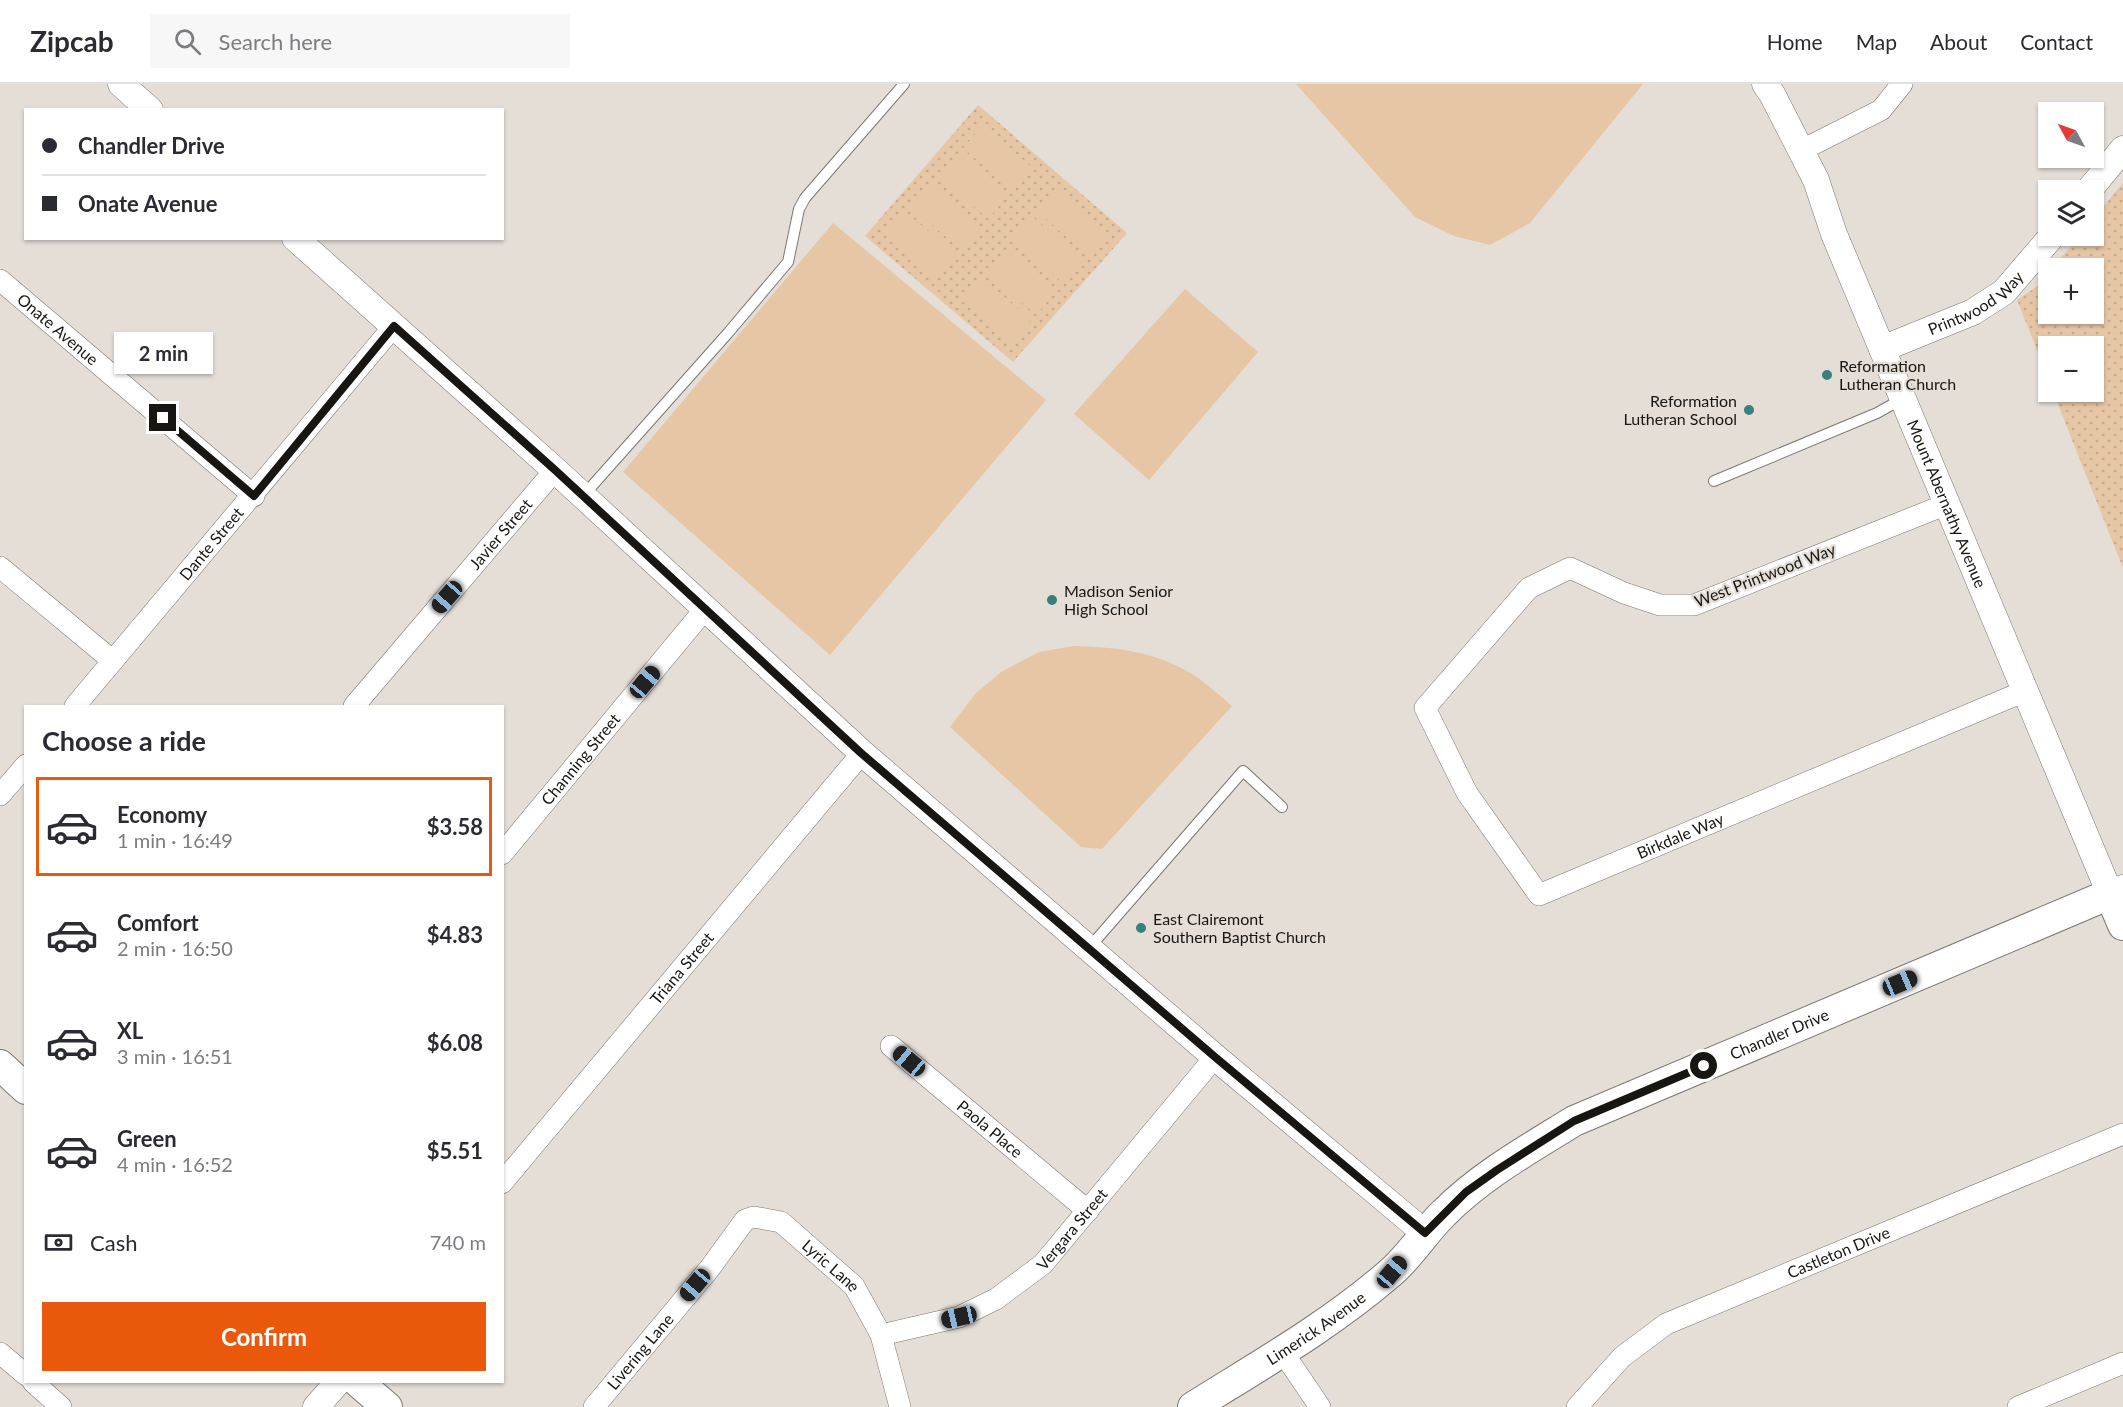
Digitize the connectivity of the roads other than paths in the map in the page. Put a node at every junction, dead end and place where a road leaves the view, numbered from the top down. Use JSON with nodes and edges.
{"nodes":[{"id":1,"x":121,"y":84,"type":"edge"},
{"id":2,"x":904,"y":84,"type":"edge"},
{"id":3,"x":1765,"y":84,"type":"edge"},
{"id":4,"x":1902,"y":84,"type":"edge"},
{"id":5,"x":148,"y":108,"type":"edge"},
{"id":6,"x":2123,"y":149,"type":"edge"},
{"id":7,"x":1802,"y":150,"type":"junction"},
{"id":8,"x":2097,"y":180,"type":"edge"},
{"id":9,"x":297,"y":240,"type":"edge"},
{"id":10,"x":2043,"y":246,"type":"edge"},
{"id":11,"x":0,"y":280,"type":"edge"},
{"id":12,"x":394,"y":326,"type":"junction"},
{"id":13,"x":1882,"y":349,"type":"junction"},
{"id":14,"x":1903,"y":399,"type":"junction"},
{"id":15,"x":555,"y":470,"type":"junction"},
{"id":16,"x":1714,"y":481,"type":"dead end"},
{"id":17,"x":254,"y":496,"type":"junction"},
{"id":18,"x":583,"y":496,"type":"junction"},
{"id":19,"x":1947,"y":504,"type":"junction"},
{"id":20,"x":0,"y":567,"type":"edge"},
{"id":21,"x":705,"y":609,"type":"junction"},
{"id":22,"x":113,"y":662,"type":"junction"},
{"id":23,"x":2025,"y":691,"type":"junction"},
{"id":24,"x":76,"y":705,"type":"edge"},
{"id":25,"x":355,"y":705,"type":"edge"},
{"id":26,"x":1425,"y":708,"type":"joint"},
{"id":27,"x":861,"y":753,"type":"junction"},
{"id":28,"x":24,"y":767,"type":"edge"},
{"id":29,"x":0,"y":795,"type":"edge"},
{"id":30,"x":1282,"y":807,"type":"dead end"},
{"id":31,"x":504,"y":852,"type":"edge"},
{"id":32,"x":2116,"y":891,"type":"edge"},
{"id":33,"x":2123,"y":925,"type":"edge"},
{"id":34,"x":1089,"y":948,"type":"junction"},
{"id":35,"x":891,"y":1046,"type":"dead end"},
{"id":36,"x":1215,"y":1057,"type":"junction"},
{"id":37,"x":0,"y":1065,"type":"edge"},
{"id":38,"x":24,"y":1087,"type":"edge"},
{"id":39,"x":2123,"y":1134,"type":"edge"},
{"id":40,"x":504,"y":1181,"type":"edge"},
{"id":41,"x":1088,"y":1211,"type":"junction"},
{"id":42,"x":1425,"y":1233,"type":"junction"},
{"id":43,"x":710,"y":1268,"type":"joint"},
{"id":44,"x":881,"y":1335,"type":"junction"},
{"id":45,"x":1282,"y":1351,"type":"junction"},
{"id":46,"x":0,"y":1353,"type":"edge"},
{"id":47,"x":2123,"y":1364,"type":"edge"},
{"id":48,"x":24,"y":1373,"type":"edge"},
{"id":49,"x":34,"y":1383,"type":"edge"},
{"id":50,"x":337,"y":1383,"type":"edge"},
{"id":51,"x":359,"y":1383,"type":"edge"},
{"id":52,"x":62,"y":1407,"type":"edge"},
{"id":53,"x":316,"y":1407,"type":"edge"},
{"id":54,"x":387,"y":1407,"type":"edge"},
{"id":55,"x":594,"y":1407,"type":"edge"},
{"id":56,"x":900,"y":1407,"type":"edge"},
{"id":57,"x":1193,"y":1407,"type":"edge"},
{"id":58,"x":1320,"y":1407,"type":"edge"},
{"id":59,"x":1577,"y":1407,"type":"edge"},
{"id":60,"x":2018,"y":1407,"type":"edge"}],
"edges":[{"from":1,"to":5,"type":"street"},
{"from":2,"to":18,"type":"lane"},
{"from":3,"to":7,"type":"street","name":"Mount Abernathy Avenue"},
{"from":4,"to":7,"type":"street"},
{"from":6,"to":8,"type":"street"},
{"from":7,"to":13,"type":"street","name":"Mount Abernathy Avenue"},
{"from":9,"to":12,"type":"street"},
{"from":10,"to":13,"type":"street","name":"Printwood Way"},
{"from":11,"to":17,"type":"street","name":"Onate Avenue"},
{"from":12,"to":15,"type":"street"},
{"from":12,"to":17,"type":"street","name":"Dante Street"},
{"from":13,"to":14,"type":"street","name":"Mount Abernathy Avenue"},
{"from":14,"to":16,"type":"lane"},
{"from":14,"to":19,"type":"street","name":"Mount Abernathy Avenue"},
{"from":15,"to":18,"type":"street"},
{"from":15,"to":25,"type":"street","name":"Javier Street"},
{"from":17,"to":22,"type":"street","name":"Dante Street"},
{"from":18,"to":21,"type":"street"},
{"from":19,"to":23,"type":"street","name":"Mount Abernathy Avenue"},
{"from":19,"to":26,"type":"street","name":"West Printwood Way"},
{"from":20,"to":22,"type":"street"},
{"from":21,"to":27,"type":"street"},
{"from":21,"to":31,"type":"street","name":"Channing Street"},
{"from":22,"to":24,"type":"street","name":"Dante Street"},
{"from":23,"to":26,"type":"street","name":"Birkdale Way"},
{"from":23,"to":32,"type":"street","name":"Mount Abernathy Avenue"},
{"from":27,"to":34,"type":"street"},
{"from":27,"to":40,"type":"street","name":"Triana Street"},
{"from":28,"to":29,"type":"street"},
{"from":30,"to":34,"type":"lane"},
{"from":32,"to":33,"type":"main road","name":"Mount Abernathy Avenue"},
{"from":32,"to":42,"type":"main road","name":"Chandler Drive"},
{"from":34,"to":36,"type":"street"},
{"from":35,"to":41,"type":"street","name":"Paola Place"},
{"from":36,"to":41,"type":"street","name":"Vergara Street"},
{"from":36,"to":42,"type":"street"},
{"from":37,"to":38,"type":"main road"},
{"from":39,"to":59,"type":"street","name":"Castleton Drive"},
{"from":41,"to":44,"type":"street","name":"Vergara Street"},
{"from":42,"to":45,"type":"main road","name":"Limerick Avenue"},
{"from":43,"to":44,"type":"street","name":"Lyric Lane"},
{"from":43,"to":55,"type":"street","name":"Livering Lane"},
{"from":44,"to":56,"type":"street","name":"Lyric Lane"},
{"from":45,"to":57,"type":"main road","name":"Limerick Avenue"},
{"from":45,"to":58,"type":"street"},
{"from":46,"to":48,"type":"street"},
{"from":47,"to":60,"type":"street"},
{"from":49,"to":52,"type":"street"},
{"from":50,"to":53,"type":"street"},
{"from":51,"to":54,"type":"main road"}]}
